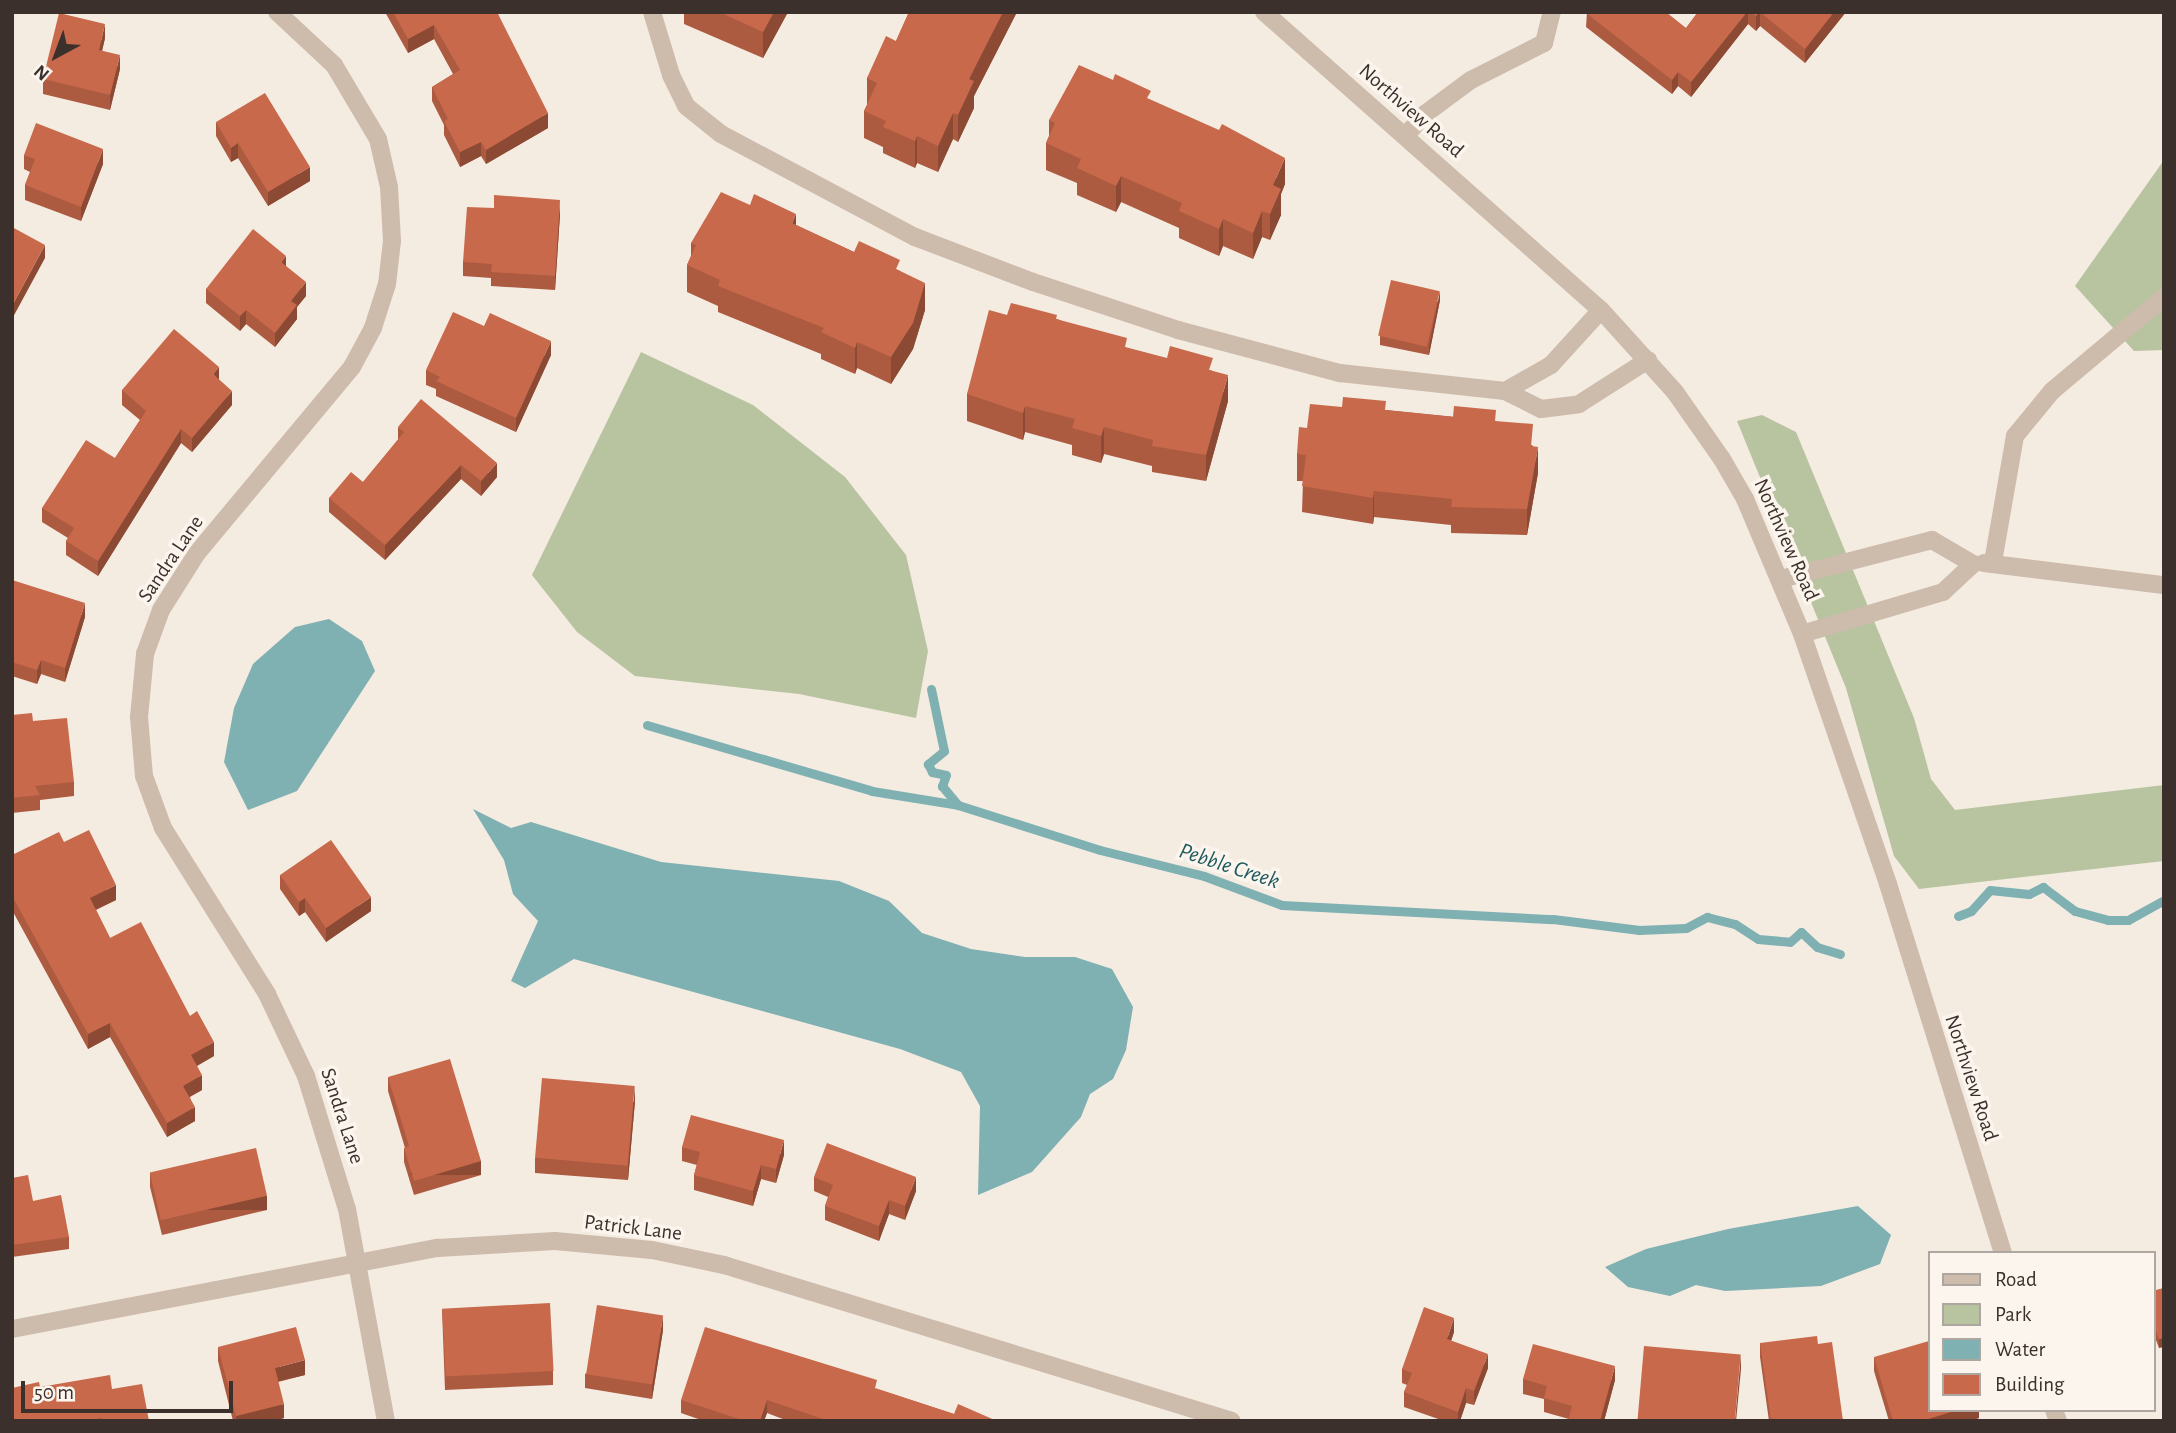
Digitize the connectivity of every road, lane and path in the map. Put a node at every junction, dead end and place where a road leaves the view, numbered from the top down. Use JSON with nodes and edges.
{"nodes":[{"id":1,"x":278,"y":12,"type":"edge"},
{"id":2,"x":652,"y":12,"type":"edge"},
{"id":3,"x":1264,"y":12,"type":"edge"},
{"id":4,"x":1552,"y":12,"type":"edge"},
{"id":5,"x":1406,"y":135,"type":"junction"},
{"id":6,"x":2164,"y":298,"type":"edge"},
{"id":7,"x":1601,"y":310,"type":"junction"},
{"id":8,"x":1648,"y":360,"type":"junction"},
{"id":9,"x":1505,"y":391,"type":"junction"},
{"id":10,"x":1993,"y":562,"type":"junction"},
{"id":11,"x":1973,"y":565,"type":"junction"},
{"id":12,"x":1781,"y":579,"type":"junction"},
{"id":13,"x":2164,"y":585,"type":"edge"},
{"id":14,"x":1802,"y":634,"type":"junction"},
{"id":15,"x":2002,"y":1251,"type":"edge"},
{"id":16,"x":354,"y":1264,"type":"junction"},
{"id":17,"x":12,"y":1329,"type":"edge"},
{"id":18,"x":386,"y":1421,"type":"edge"},
{"id":19,"x":1232,"y":1421,"type":"edge"}],
"edges":[{"from":1,"to":16,"type":"street","name":"Sandra Lane"},
{"from":2,"to":9,"type":"street"},
{"from":3,"to":5,"type":"street","name":"Northview Road"},
{"from":4,"to":5,"type":"street"},
{"from":5,"to":7,"type":"street","name":"Northview Road"},
{"from":6,"to":10,"type":"street"},
{"from":7,"to":8,"type":"street","name":"Northview Road"},
{"from":7,"to":9,"type":"street"},
{"from":8,"to":9,"type":"street"},
{"from":8,"to":12,"type":"street","name":"Northview Road"},
{"from":10,"to":11,"type":"street"},
{"from":10,"to":13,"type":"street"},
{"from":11,"to":12,"type":"street"},
{"from":11,"to":14,"type":"street"},
{"from":12,"to":14,"type":"street","name":"Northview Road"},
{"from":14,"to":15,"type":"street","name":"Northview Road"},
{"from":16,"to":17,"type":"street","name":"Patrick Lane"},
{"from":16,"to":18,"type":"street","name":"Sandra Lane"},
{"from":16,"to":19,"type":"street","name":"Patrick Lane"}]}
